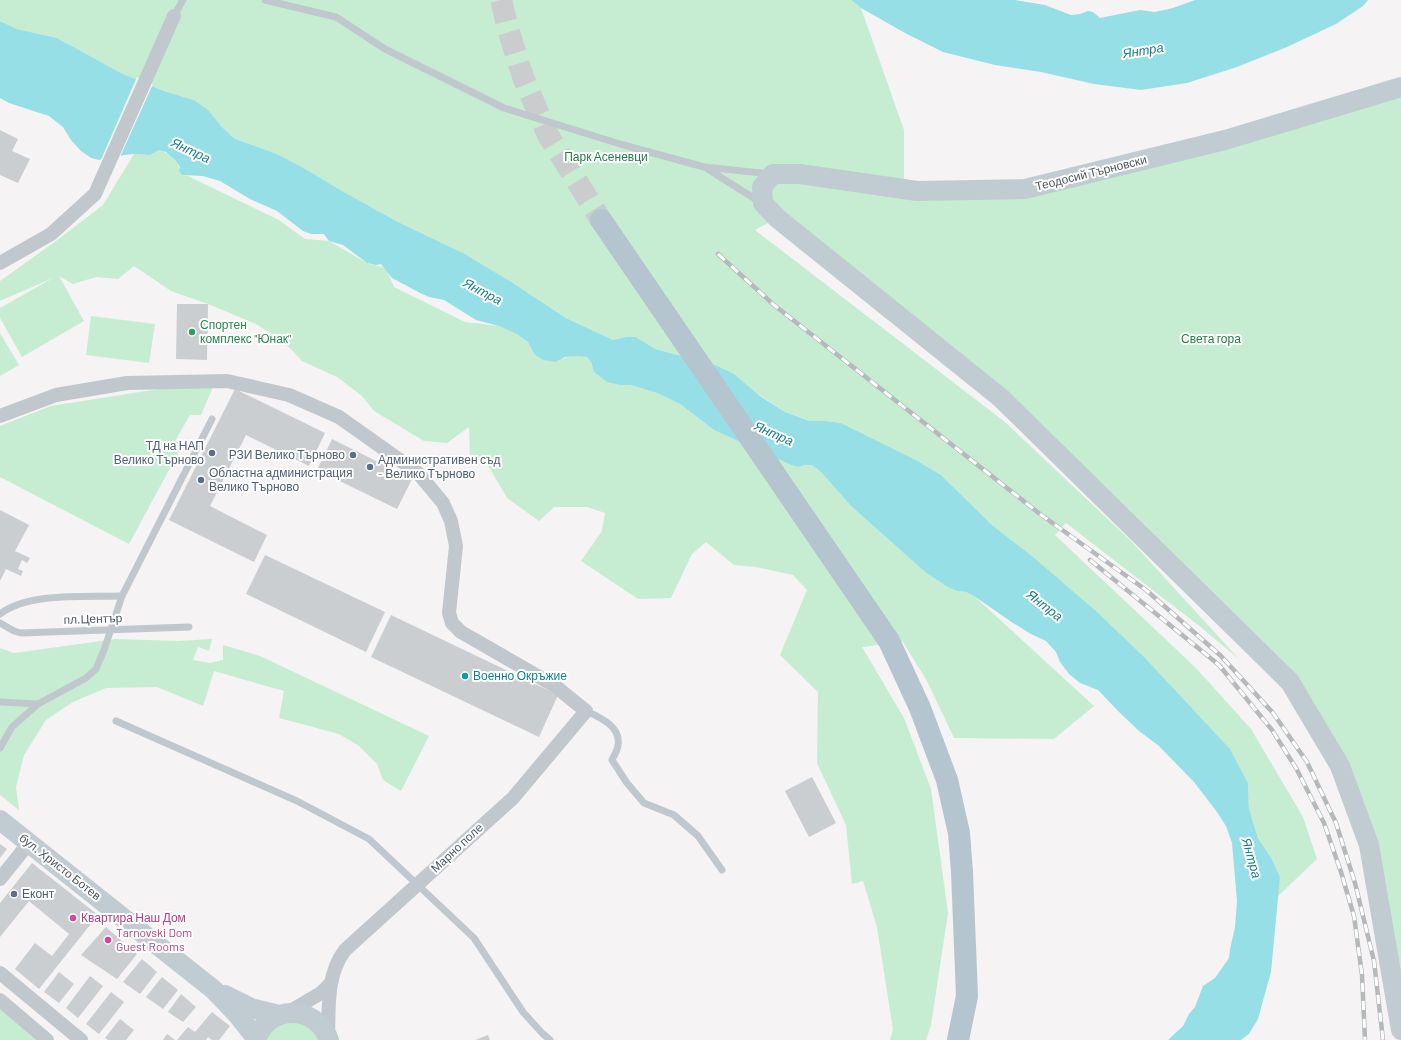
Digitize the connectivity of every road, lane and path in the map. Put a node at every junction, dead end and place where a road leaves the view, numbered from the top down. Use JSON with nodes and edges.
{"nodes":[{"id":1,"x":183,"y":0,"type":"edge"},
{"id":2,"x":265,"y":0,"type":"edge"},
{"id":3,"x":174,"y":16,"type":"joint"},
{"id":4,"x":1401,"y":87,"type":"edge"},
{"id":5,"x":704,"y":167,"type":"junction"},
{"id":6,"x":773,"y":174,"type":"junction"},
{"id":7,"x":763,"y":203,"type":"junction"},
{"id":8,"x":601,"y":220,"type":"tunnel mouth"},
{"id":9,"x":0,"y":263,"type":"edge"},
{"id":10,"x":0,"y":416,"type":"edge"},
{"id":11,"x":212,"y":419,"type":"dead end"},
{"id":12,"x":122,"y":596,"type":"junction"},
{"id":13,"x":0,"y":614,"type":"edge"},
{"id":14,"x":0,"y":623,"type":"edge"},
{"id":15,"x":189,"y":628,"type":"dead end"},
{"id":16,"x":112,"y":629,"type":"junction"},
{"id":17,"x":0,"y":702,"type":"edge"},
{"id":18,"x":38,"y":704,"type":"junction"},
{"id":19,"x":586,"y":711,"type":"junction"},
{"id":20,"x":116,"y":721,"type":"dead end"},
{"id":21,"x":0,"y":748,"type":"edge"},
{"id":22,"x":0,"y":820,"type":"edge"},
{"id":23,"x":29,"y":843,"type":"junction"},
{"id":24,"x":722,"y":870,"type":"dead end"},
{"id":25,"x":0,"y":879,"type":"edge"},
{"id":26,"x":418,"y":884,"type":"junction"},
{"id":27,"x":964,"y":913,"type":"junction"},
{"id":28,"x":0,"y":973,"type":"edge"},
{"id":29,"x":330,"y":984,"type":"junction"},
{"id":30,"x":214,"y":990,"type":"junction"},
{"id":31,"x":0,"y":1000,"type":"edge"},
{"id":32,"x":283,"y":1014,"type":"junction"},
{"id":33,"x":1401,"y":1030,"type":"edge"},
{"id":34,"x":256,"y":1039,"type":"edge"},
{"id":35,"x":329,"y":1039,"type":"edge"},
{"id":36,"x":47,"y":1040,"type":"edge"},
{"id":37,"x":81,"y":1040,"type":"edge"},
{"id":38,"x":550,"y":1040,"type":"edge"},
{"id":39,"x":943,"y":1040,"type":"edge"},
{"id":40,"x":958,"y":1040,"type":"edge"}],
"edges":[{"from":1,"to":3,"type":"lane"},
{"from":2,"to":5,"type":"lane"},
{"from":3,"to":9,"type":"street"},
{"from":4,"to":6,"type":"street","name":"Теодосий Търновски"},
{"from":5,"to":6,"type":"lane"},
{"from":5,"to":7,"type":"lane"},
{"from":6,"to":7,"type":"street"},
{"from":7,"to":33,"type":"street"},
{"from":8,"to":27,"type":"main road"},
{"from":10,"to":19,"type":"street"},
{"from":11,"to":12,"type":"lane"},
{"from":12,"to":13,"type":"lane","name":"пл.Център"},
{"from":12,"to":16,"type":"lane"},
{"from":14,"to":16,"type":"lane","name":"пл.Център"},
{"from":15,"to":16,"type":"lane","name":"пл.Център"},
{"from":16,"to":18,"type":"lane"},
{"from":17,"to":18,"type":"lane"},
{"from":18,"to":21,"type":"lane"},
{"from":19,"to":24,"type":"lane"},
{"from":19,"to":26,"type":"street","name":"Марно поле"},
{"from":20,"to":26,"type":"lane"},
{"from":22,"to":23,"type":"street","name":"бул. Христо Ботев"},
{"from":23,"to":25,"type":"street"},
{"from":23,"to":30,"type":"street","name":"бул. Христо Ботев"},
{"from":26,"to":29,"type":"street","name":"Марно поле"},
{"from":26,"to":38,"type":"lane"},
{"from":27,"to":39,"type":"main road"},
{"from":27,"to":40,"type":"main road"},
{"from":28,"to":37,"type":"street"},
{"from":29,"to":32,"type":"street"},
{"from":29,"to":35,"type":"street","name":"Марно поле"},
{"from":30,"to":32,"type":"street","name":"бул. Христо Ботев"},
{"from":30,"to":34,"type":"street","name":"бул. Христо Ботев"},
{"from":31,"to":36,"type":"street"},
{"from":32,"to":34,"type":"street"},
{"from":32,"to":35,"type":"street","name":"бул. Христо Ботев"}]}
